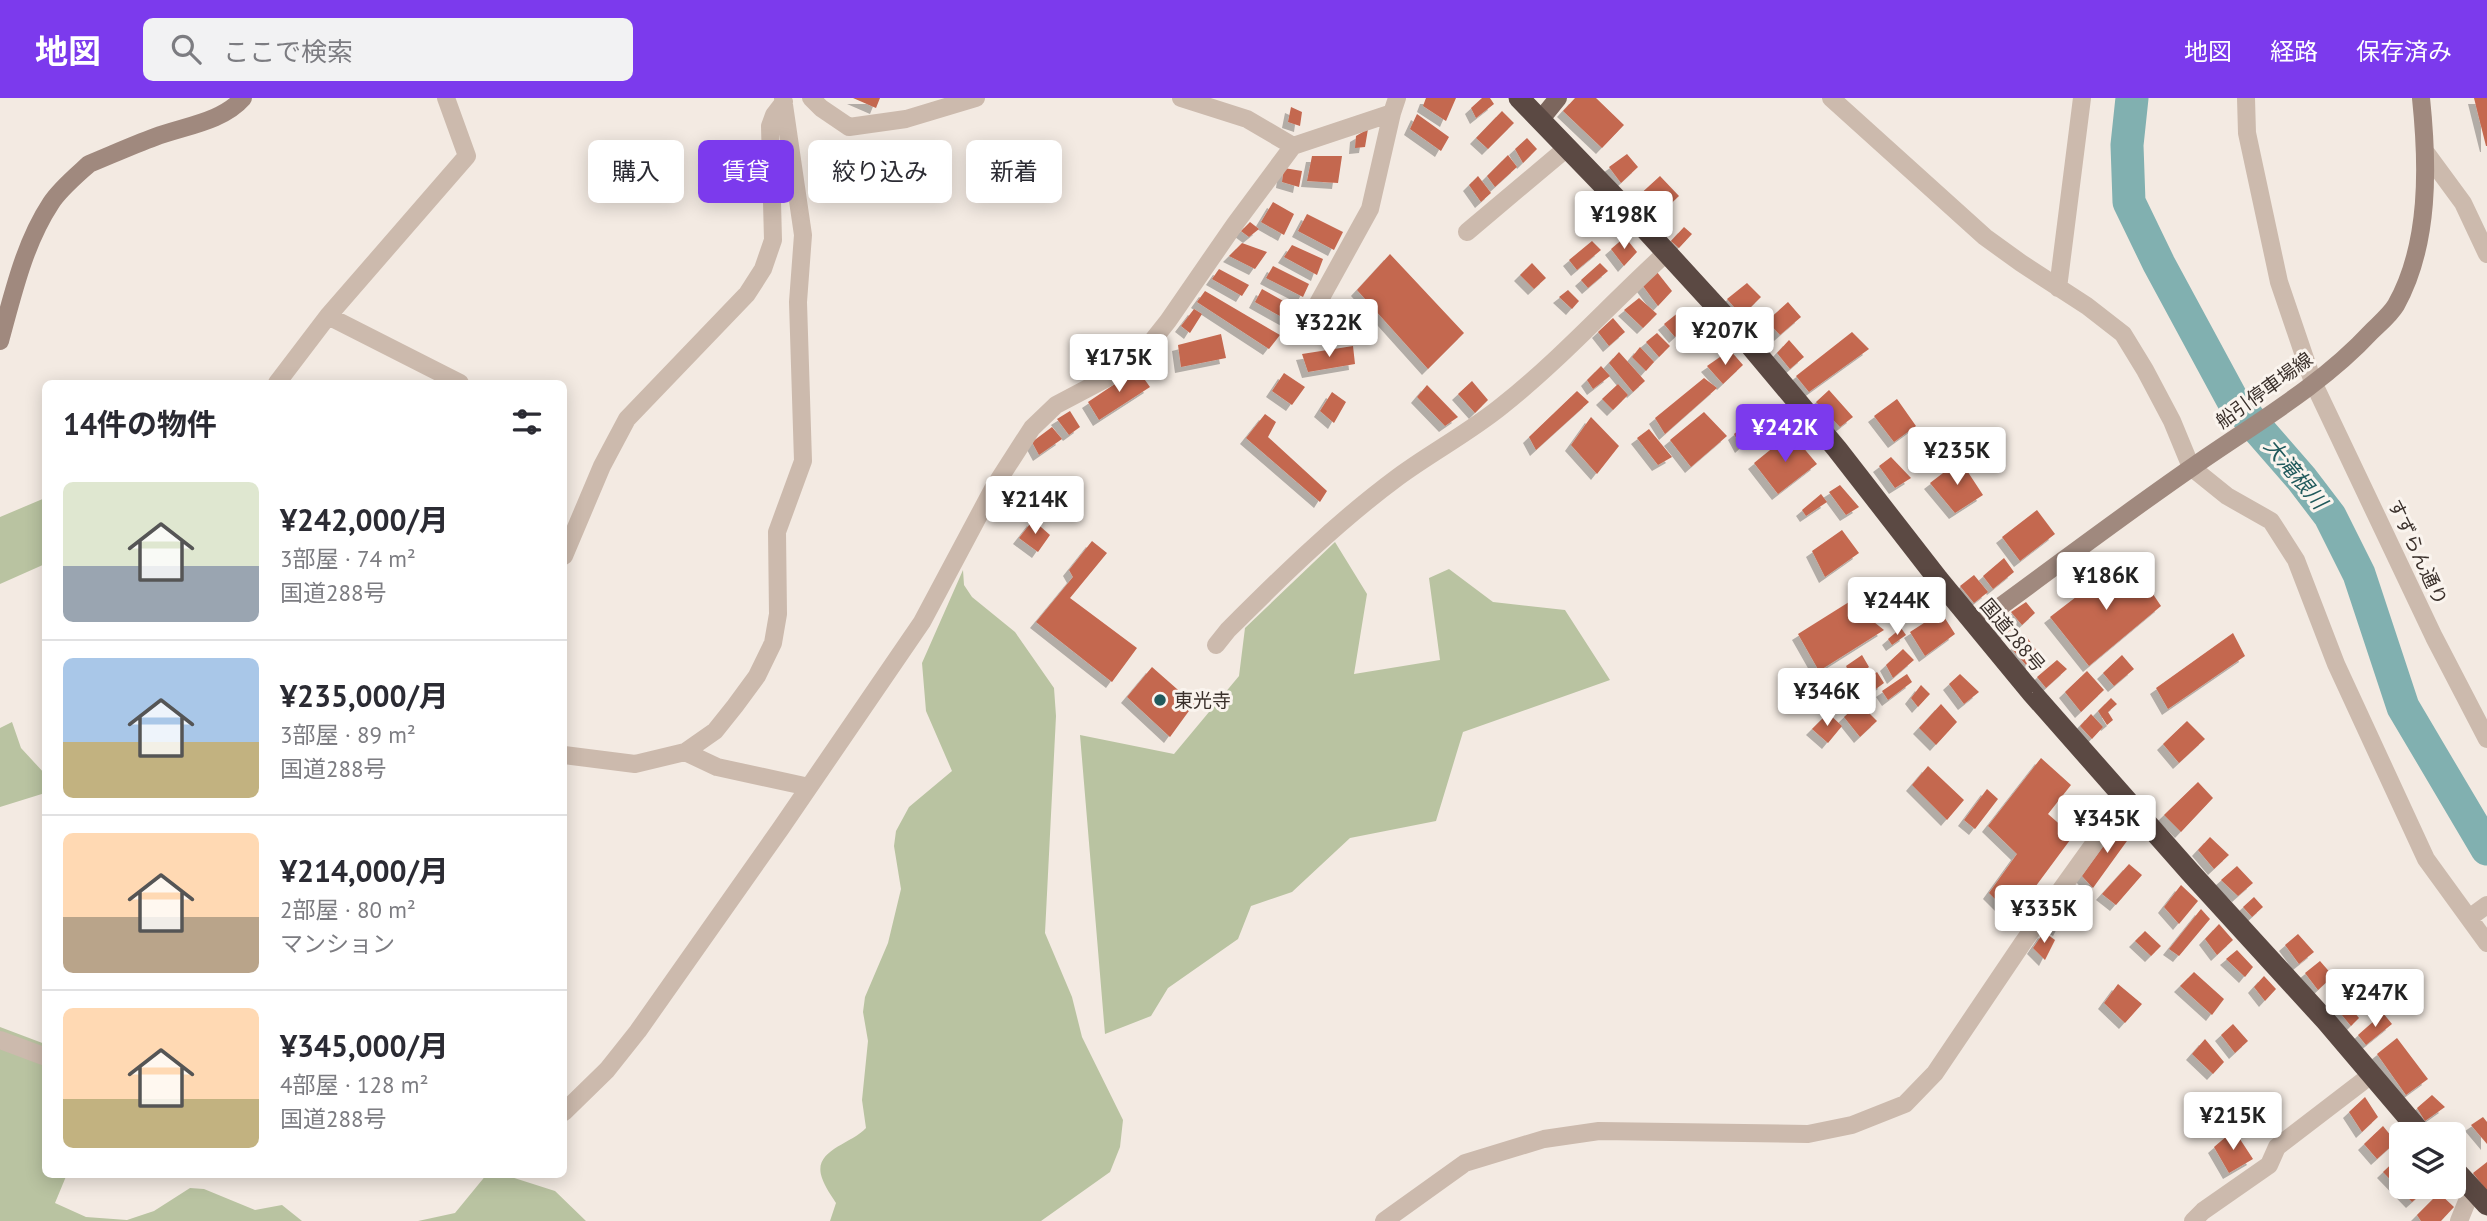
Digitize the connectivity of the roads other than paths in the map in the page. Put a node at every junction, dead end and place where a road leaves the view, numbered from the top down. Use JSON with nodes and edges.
{"nodes":[{"id":1,"x":243,"y":98,"type":"edge"},
{"id":2,"x":446,"y":98,"type":"edge"},
{"id":3,"x":811,"y":98,"type":"edge"},
{"id":4,"x":976,"y":98,"type":"edge"},
{"id":5,"x":1181,"y":98,"type":"edge"},
{"id":6,"x":1519,"y":98,"type":"edge"},
{"id":7,"x":1558,"y":98,"type":"edge"},
{"id":8,"x":1831,"y":98,"type":"edge"},
{"id":9,"x":2082,"y":98,"type":"edge"},
{"id":10,"x":2246,"y":98,"type":"edge"},
{"id":11,"x":2421,"y":98,"type":"edge"},
{"id":12,"x":784,"y":100,"type":"edge"},
{"id":13,"x":1395,"y":105,"type":"edge"},
{"id":14,"x":1541,"y":120,"type":"junction"},
{"id":15,"x":1293,"y":146,"type":"junction"},
{"id":16,"x":1568,"y":148,"type":"junction"},
{"id":17,"x":2427,"y":154,"type":"junction"},
{"id":18,"x":1467,"y":232,"type":"dead end"},
{"id":19,"x":1666,"y":253,"type":"junction"},
{"id":20,"x":2487,"y":254,"type":"edge"},
{"id":21,"x":2058,"y":288,"type":"junction"},
{"id":22,"x":1317,"y":304,"type":"dead end"},
{"id":23,"x":328,"y":316,"type":"junction"},
{"id":24,"x":0,"y":341,"type":"edge"},
{"id":25,"x":279,"y":380,"type":"edge"},
{"id":26,"x":454,"y":380,"type":"edge"},
{"id":27,"x":2313,"y":382,"type":"junction"},
{"id":28,"x":2191,"y":467,"type":"junction"},
{"id":29,"x":567,"y":549,"type":"edge"},
{"id":30,"x":1975,"y":625,"type":"junction"},
{"id":31,"x":1216,"y":645,"type":"dead end"},
{"id":32,"x":2487,"y":739,"type":"edge"},
{"id":33,"x":685,"y":752,"type":"junction"},
{"id":34,"x":567,"y":755,"type":"edge"},
{"id":35,"x":809,"y":787,"type":"junction"},
{"id":36,"x":2126,"y":799,"type":"junction"},
{"id":37,"x":2479,"y":911,"type":"edge"},
{"id":38,"x":2487,"y":943,"type":"edge"},
{"id":39,"x":0,"y":1040,"type":"edge"},
{"id":40,"x":42,"y":1055,"type":"edge"},
{"id":41,"x":2371,"y":1075,"type":"junction"},
{"id":42,"x":567,"y":1109,"type":"edge"},
{"id":43,"x":2412,"y":1122,"type":"edge"},
{"id":44,"x":2466,"y":1182,"type":"edge"},
{"id":45,"x":2472,"y":1189,"type":"junction"},
{"id":46,"x":2487,"y":1205,"type":"edge"},
{"id":47,"x":1384,"y":1221,"type":"edge"},
{"id":48,"x":2193,"y":1221,"type":"edge"},
{"id":49,"x":2459,"y":1221,"type":"edge"}],
"edges":[{"from":1,"to":24,"type":"main road"},
{"from":2,"to":23,"type":"street"},
{"from":3,"to":4,"type":"street"},
{"from":5,"to":15,"type":"street"},
{"from":6,"to":14,"type":"highway","name":"国道288号"},
{"from":7,"to":14,"type":"main road"},
{"from":8,"to":21,"type":"street"},
{"from":9,"to":21,"type":"street"},
{"from":10,"to":27,"type":"street","name":"すずらん通り"},
{"from":11,"to":17,"type":"main road","name":"船引停車場線"},
{"from":12,"to":29,"type":"street"},
{"from":12,"to":33,"type":"street"},
{"from":13,"to":15,"type":"street"},
{"from":13,"to":22,"type":"street"},
{"from":14,"to":16,"type":"highway","name":"国道288号"},
{"from":15,"to":35,"type":"street"},
{"from":16,"to":18,"type":"street"},
{"from":16,"to":19,"type":"highway","name":"国道288号"},
{"from":17,"to":20,"type":"street"},
{"from":17,"to":27,"type":"main road","name":"船引停車場線"},
{"from":19,"to":30,"type":"highway","name":"国道288号"},
{"from":19,"to":31,"type":"street"},
{"from":21,"to":28,"type":"street"},
{"from":23,"to":25,"type":"street"},
{"from":23,"to":26,"type":"street"},
{"from":27,"to":28,"type":"main road","name":"船引停車場線"},
{"from":27,"to":32,"type":"street","name":"すずらん通り"},
{"from":28,"to":30,"type":"main road","name":"船引停車場線"},
{"from":28,"to":37,"type":"street"},
{"from":30,"to":36,"type":"highway","name":"国道288号"},
{"from":33,"to":34,"type":"street"},
{"from":33,"to":35,"type":"street"},
{"from":35,"to":42,"type":"street"},
{"from":36,"to":41,"type":"highway","name":"国道288号"},
{"from":36,"to":47,"type":"street"},
{"from":37,"to":38,"type":"street"},
{"from":39,"to":40,"type":"street"},
{"from":41,"to":43,"type":"highway","name":"国道288号"},
{"from":41,"to":48,"type":"street"},
{"from":44,"to":45,"type":"highway"},
{"from":45,"to":46,"type":"highway"},
{"from":45,"to":49,"type":"street"}]}
